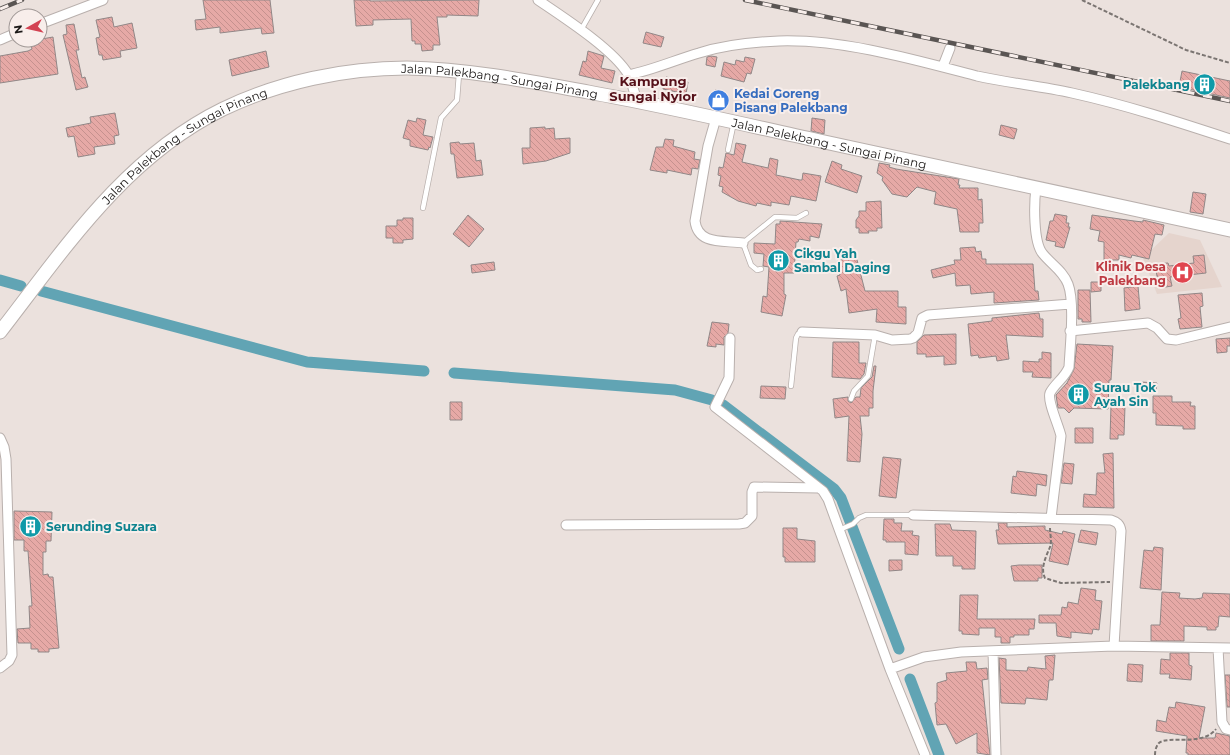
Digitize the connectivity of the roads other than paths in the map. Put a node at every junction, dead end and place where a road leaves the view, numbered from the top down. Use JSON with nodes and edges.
{"nodes":[{"id":1,"x":103,"y":0,"type":"edge"},
{"id":2,"x":538,"y":0,"type":"edge"},
{"id":3,"x":598,"y":0,"type":"edge"},
{"id":4,"x":48,"y":21,"type":"edge"},
{"id":5,"x":581,"y":30,"type":"junction"},
{"id":6,"x":950,"y":48,"type":"dead end"},
{"id":7,"x":943,"y":66,"type":"junction"},
{"id":8,"x":460,"y":72,"type":"junction"},
{"id":9,"x":628,"y":75,"type":"junction"},
{"id":10,"x":637,"y":101,"type":"junction"},
{"id":11,"x":716,"y":118,"type":"junction"},
{"id":12,"x":734,"y":122,"type":"junction"},
{"id":13,"x":1230,"y":139,"type":"edge"},
{"id":14,"x":728,"y":150,"type":"dead end"},
{"id":15,"x":1036,"y":188,"type":"junction"},
{"id":16,"x":423,"y":208,"type":"dead end"},
{"id":17,"x":806,"y":213,"type":"dead end"},
{"id":18,"x":1230,"y":230,"type":"edge"},
{"id":19,"x":743,"y":243,"type":"junction"},
{"id":20,"x":762,"y":269,"type":"dead end"},
{"id":21,"x":1071,"y":304,"type":"junction"},
{"id":22,"x":1230,"y":327,"type":"edge"},
{"id":23,"x":1070,"y":331,"type":"junction"},
{"id":24,"x":0,"y":332,"type":"edge"},
{"id":25,"x":802,"y":332,"type":"joint"},
{"id":26,"x":875,"y":335,"type":"junction"},
{"id":27,"x":730,"y":338,"type":"dead end"},
{"id":28,"x":791,"y":386,"type":"dead end"},
{"id":29,"x":851,"y":399,"type":"dead end"},
{"id":30,"x":0,"y":438,"type":"edge"},
{"id":31,"x":819,"y":488,"type":"junction"},
{"id":32,"x":913,"y":515,"type":"joint"},
{"id":33,"x":1051,"y":518,"type":"junction"},
{"id":34,"x":566,"y":525,"type":"dead end"},
{"id":35,"x":842,"y":528,"type":"junction"},
{"id":36,"x":1114,"y":646,"type":"junction"},
{"id":37,"x":1218,"y":648,"type":"junction"},
{"id":38,"x":1230,"y":648,"type":"edge"},
{"id":39,"x":993,"y":651,"type":"junction"},
{"id":40,"x":894,"y":667,"type":"junction"},
{"id":41,"x":0,"y":668,"type":"edge"},
{"id":42,"x":1230,"y":730,"type":"edge"},
{"id":43,"x":925,"y":755,"type":"edge"},
{"id":44,"x":996,"y":755,"type":"edge"}],
"edges":[{"from":1,"to":4,"type":"street"},
{"from":2,"to":5,"type":"street"},
{"from":3,"to":5,"type":"lane"},
{"from":5,"to":9,"type":"street"},
{"from":6,"to":7,"type":"street"},
{"from":7,"to":9,"type":"street"},
{"from":7,"to":13,"type":"street"},
{"from":8,"to":10,"type":"street","name":"Jalan Palekbang - Sungai Pinang"},
{"from":8,"to":16,"type":"lane"},
{"from":8,"to":24,"type":"street","name":"Jalan Palekbang - Sungai Pinang"},
{"from":9,"to":10,"type":"street"},
{"from":10,"to":11,"type":"street","name":"Jalan Palekbang - Sungai Pinang"},
{"from":11,"to":12,"type":"street","name":"Jalan Palekbang - Sungai Pinang"},
{"from":11,"to":19,"type":"street"},
{"from":12,"to":14,"type":"lane"},
{"from":12,"to":15,"type":"street","name":"Jalan Palekbang - Sungai Pinang"},
{"from":15,"to":18,"type":"street","name":"Jalan Palekbang - Sungai Pinang"},
{"from":15,"to":21,"type":"street"},
{"from":17,"to":19,"type":"lane"},
{"from":19,"to":20,"type":"lane"},
{"from":21,"to":23,"type":"street"},
{"from":21,"to":26,"type":"street"},
{"from":22,"to":23,"type":"street"},
{"from":23,"to":33,"type":"street"},
{"from":25,"to":26,"type":"street"},
{"from":25,"to":28,"type":"lane"},
{"from":26,"to":29,"type":"lane"},
{"from":27,"to":31,"type":"street"},
{"from":30,"to":41,"type":"street"},
{"from":31,"to":34,"type":"street"},
{"from":31,"to":35,"type":"street"},
{"from":32,"to":33,"type":"street"},
{"from":32,"to":35,"type":"lane"},
{"from":33,"to":36,"type":"street"},
{"from":35,"to":40,"type":"street"},
{"from":36,"to":37,"type":"street"},
{"from":36,"to":39,"type":"street"},
{"from":37,"to":38,"type":"street"},
{"from":37,"to":42,"type":"street"},
{"from":39,"to":40,"type":"street"},
{"from":39,"to":44,"type":"street"},
{"from":40,"to":43,"type":"street"}]}
